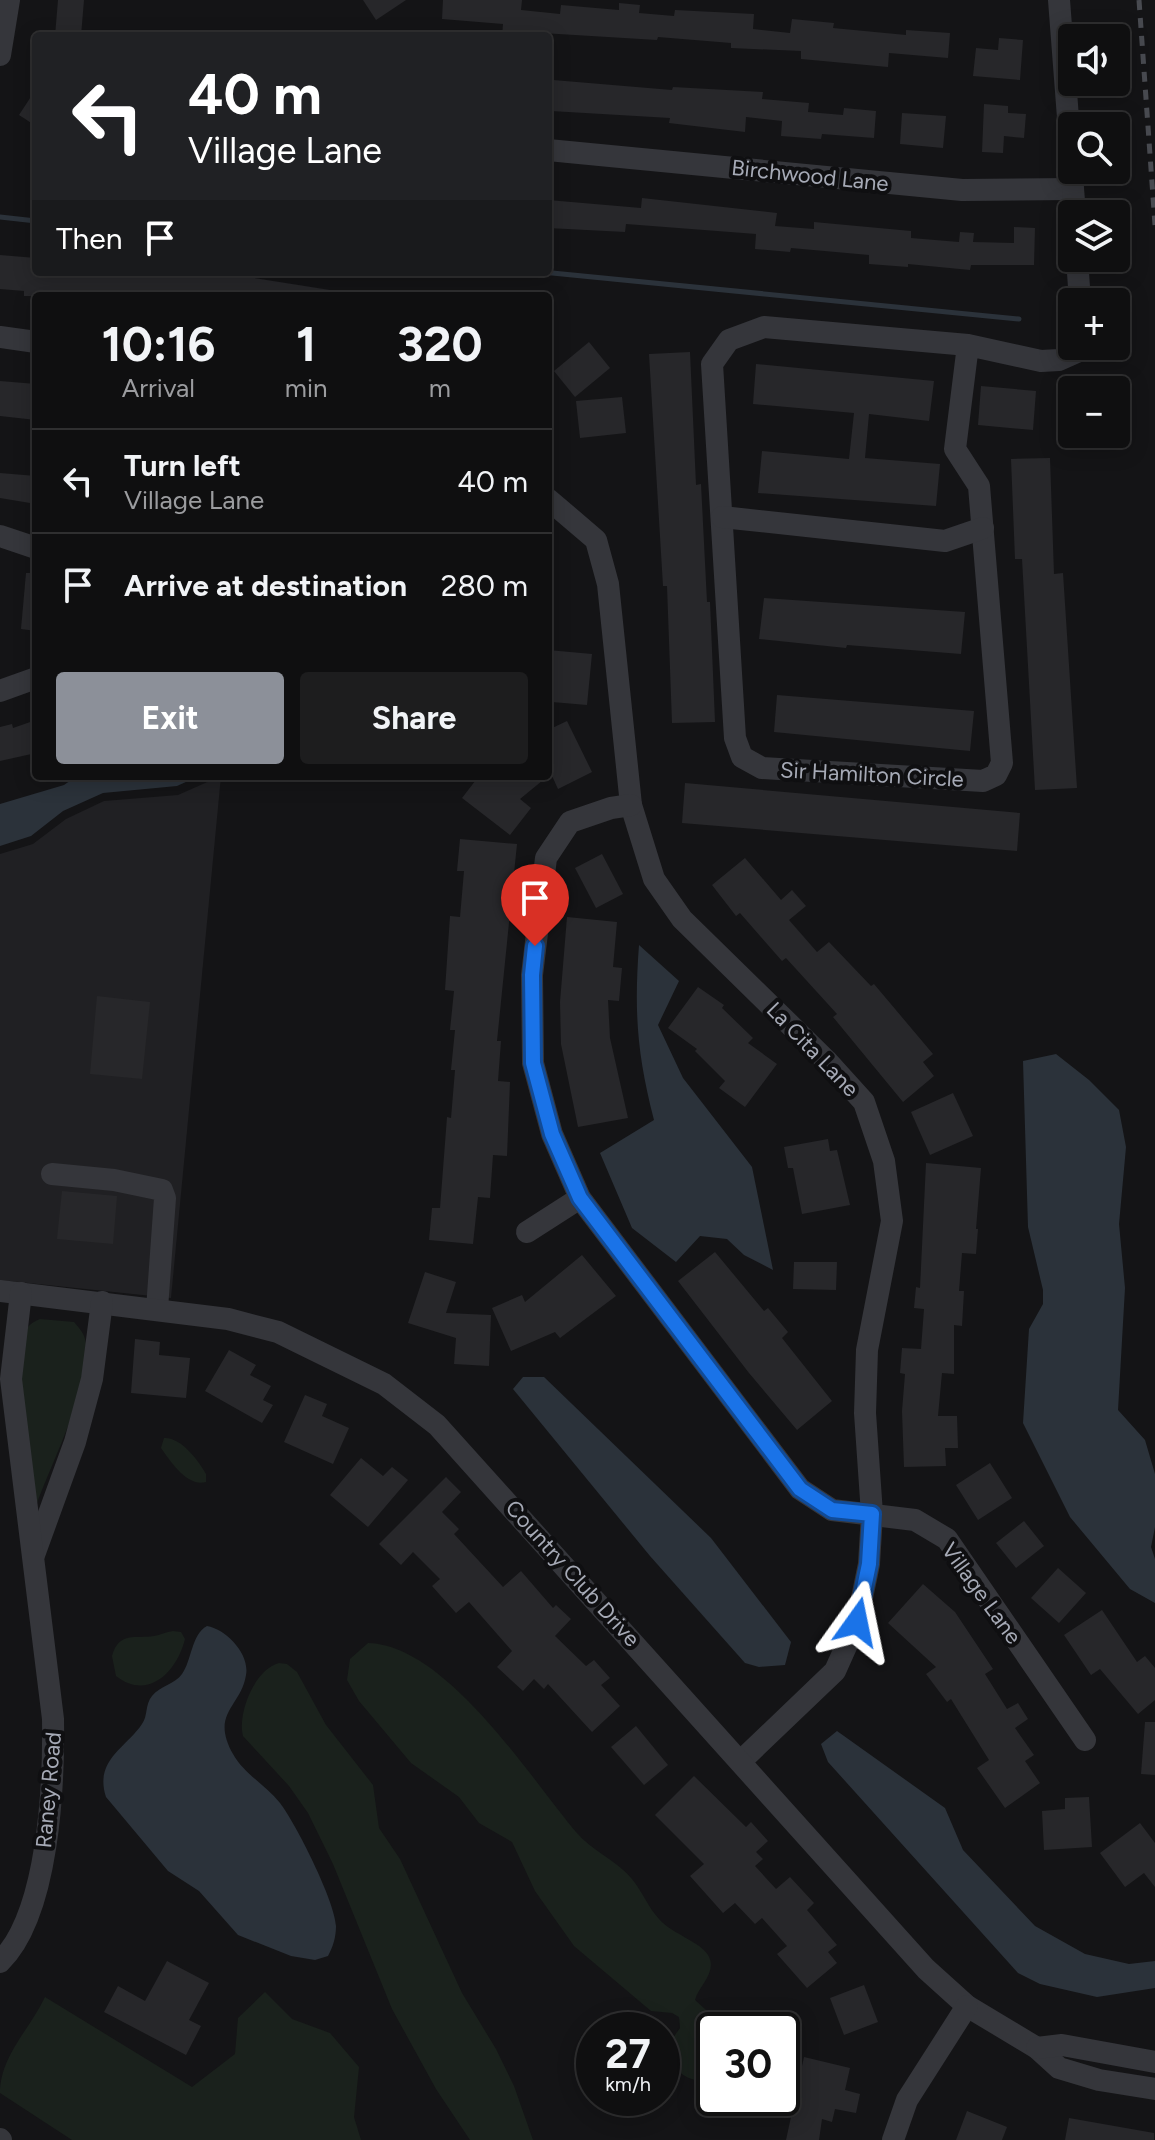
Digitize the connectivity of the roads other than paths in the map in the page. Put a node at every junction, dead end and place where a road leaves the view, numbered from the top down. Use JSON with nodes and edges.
{"nodes":[{"id":1,"x":9,"y":0,"type":"edge"},
{"id":2,"x":1059,"y":0,"type":"edge"},
{"id":3,"x":0,"y":55,"type":"edge"},
{"id":4,"x":1067,"y":112,"type":"edge"},
{"id":5,"x":552,"y":150,"type":"edge"},
{"id":6,"x":1058,"y":178,"type":"edge"},
{"id":7,"x":0,"y":337,"type":"edge"},
{"id":8,"x":32,"y":341,"type":"edge"},
{"id":9,"x":968,"y":345,"type":"junction"},
{"id":10,"x":1059,"y":360,"type":"edge"},
{"id":11,"x":552,"y":502,"type":"edge"},
{"id":12,"x":722,"y":517,"type":"junction"},
{"id":13,"x":983,"y":528,"type":"junction"},
{"id":14,"x":0,"y":536,"type":"edge"},
{"id":15,"x":32,"y":547,"type":"edge"},
{"id":16,"x":32,"y":679,"type":"edge"},
{"id":17,"x":0,"y":691,"type":"edge"},
{"id":18,"x":631,"y":805,"type":"junction"},
{"id":19,"x":52,"y":1174,"type":"dead end"},
{"id":20,"x":580,"y":1198,"type":"junction"},
{"id":21,"x":527,"y":1232,"type":"dead end"},
{"id":22,"x":11,"y":1292,"type":"edge"},
{"id":23,"x":102,"y":1302,"type":"junction"},
{"id":24,"x":157,"y":1309,"type":"junction"},
{"id":25,"x":872,"y":1514,"type":"junction"},
{"id":26,"x":32,"y":1560,"type":"junction"},
{"id":27,"x":1085,"y":1740,"type":"dead end"},
{"id":28,"x":741,"y":1761,"type":"junction"},
{"id":29,"x":0,"y":1962,"type":"edge"},
{"id":30,"x":967,"y":2006,"type":"junction"},
{"id":31,"x":1037,"y":2048,"type":"junction"},
{"id":32,"x":1155,"y":2062,"type":"edge"},
{"id":33,"x":1155,"y":2089,"type":"edge"},
{"id":34,"x":893,"y":2140,"type":"edge"}],
"edges":[{"from":1,"to":3,"type":"street"},
{"from":2,"to":4,"type":"street"},
{"from":5,"to":6,"type":"street","name":"Birchwood Lane"},
{"from":7,"to":8,"type":"street"},
{"from":9,"to":10,"type":"street","name":"Sir Hamilton Circle"},
{"from":9,"to":12,"type":"street","name":"Sir Hamilton Circle"},
{"from":9,"to":13,"type":"street","name":"Sir Hamilton Circle"},
{"from":11,"to":18,"type":"street","name":"La Cita Lane"},
{"from":12,"to":13,"type":"street"},
{"from":12,"to":13,"type":"street","name":"Sir Hamilton Circle"},
{"from":14,"to":15,"type":"street"},
{"from":16,"to":17,"type":"street"},
{"from":18,"to":20,"type":"street","name":"Village Lane"},
{"from":18,"to":25,"type":"street","name":"La Cita Lane"},
{"from":19,"to":24,"type":"street"},
{"from":20,"to":21,"type":"street"},
{"from":20,"to":25,"type":"street","name":"Village Lane"},
{"from":22,"to":23,"type":"street","name":"Country Club Drive"},
{"from":22,"to":26,"type":"street","name":"Raney Road"},
{"from":23,"to":24,"type":"street","name":"Country Club Drive"},
{"from":23,"to":26,"type":"street","name":"Raney Road"},
{"from":24,"to":28,"type":"street","name":"Country Club Drive"},
{"from":25,"to":27,"type":"street","name":"Village Lane"},
{"from":25,"to":28,"type":"street","name":"La Cita Lane"},
{"from":26,"to":29,"type":"street","name":"Raney Road"},
{"from":28,"to":30,"type":"street","name":"Country Club Drive"},
{"from":30,"to":31,"type":"street","name":"Country Club Drive"},
{"from":30,"to":34,"type":"street"},
{"from":31,"to":32,"type":"street"},
{"from":31,"to":33,"type":"street","name":"Country Club Drive"}]}
